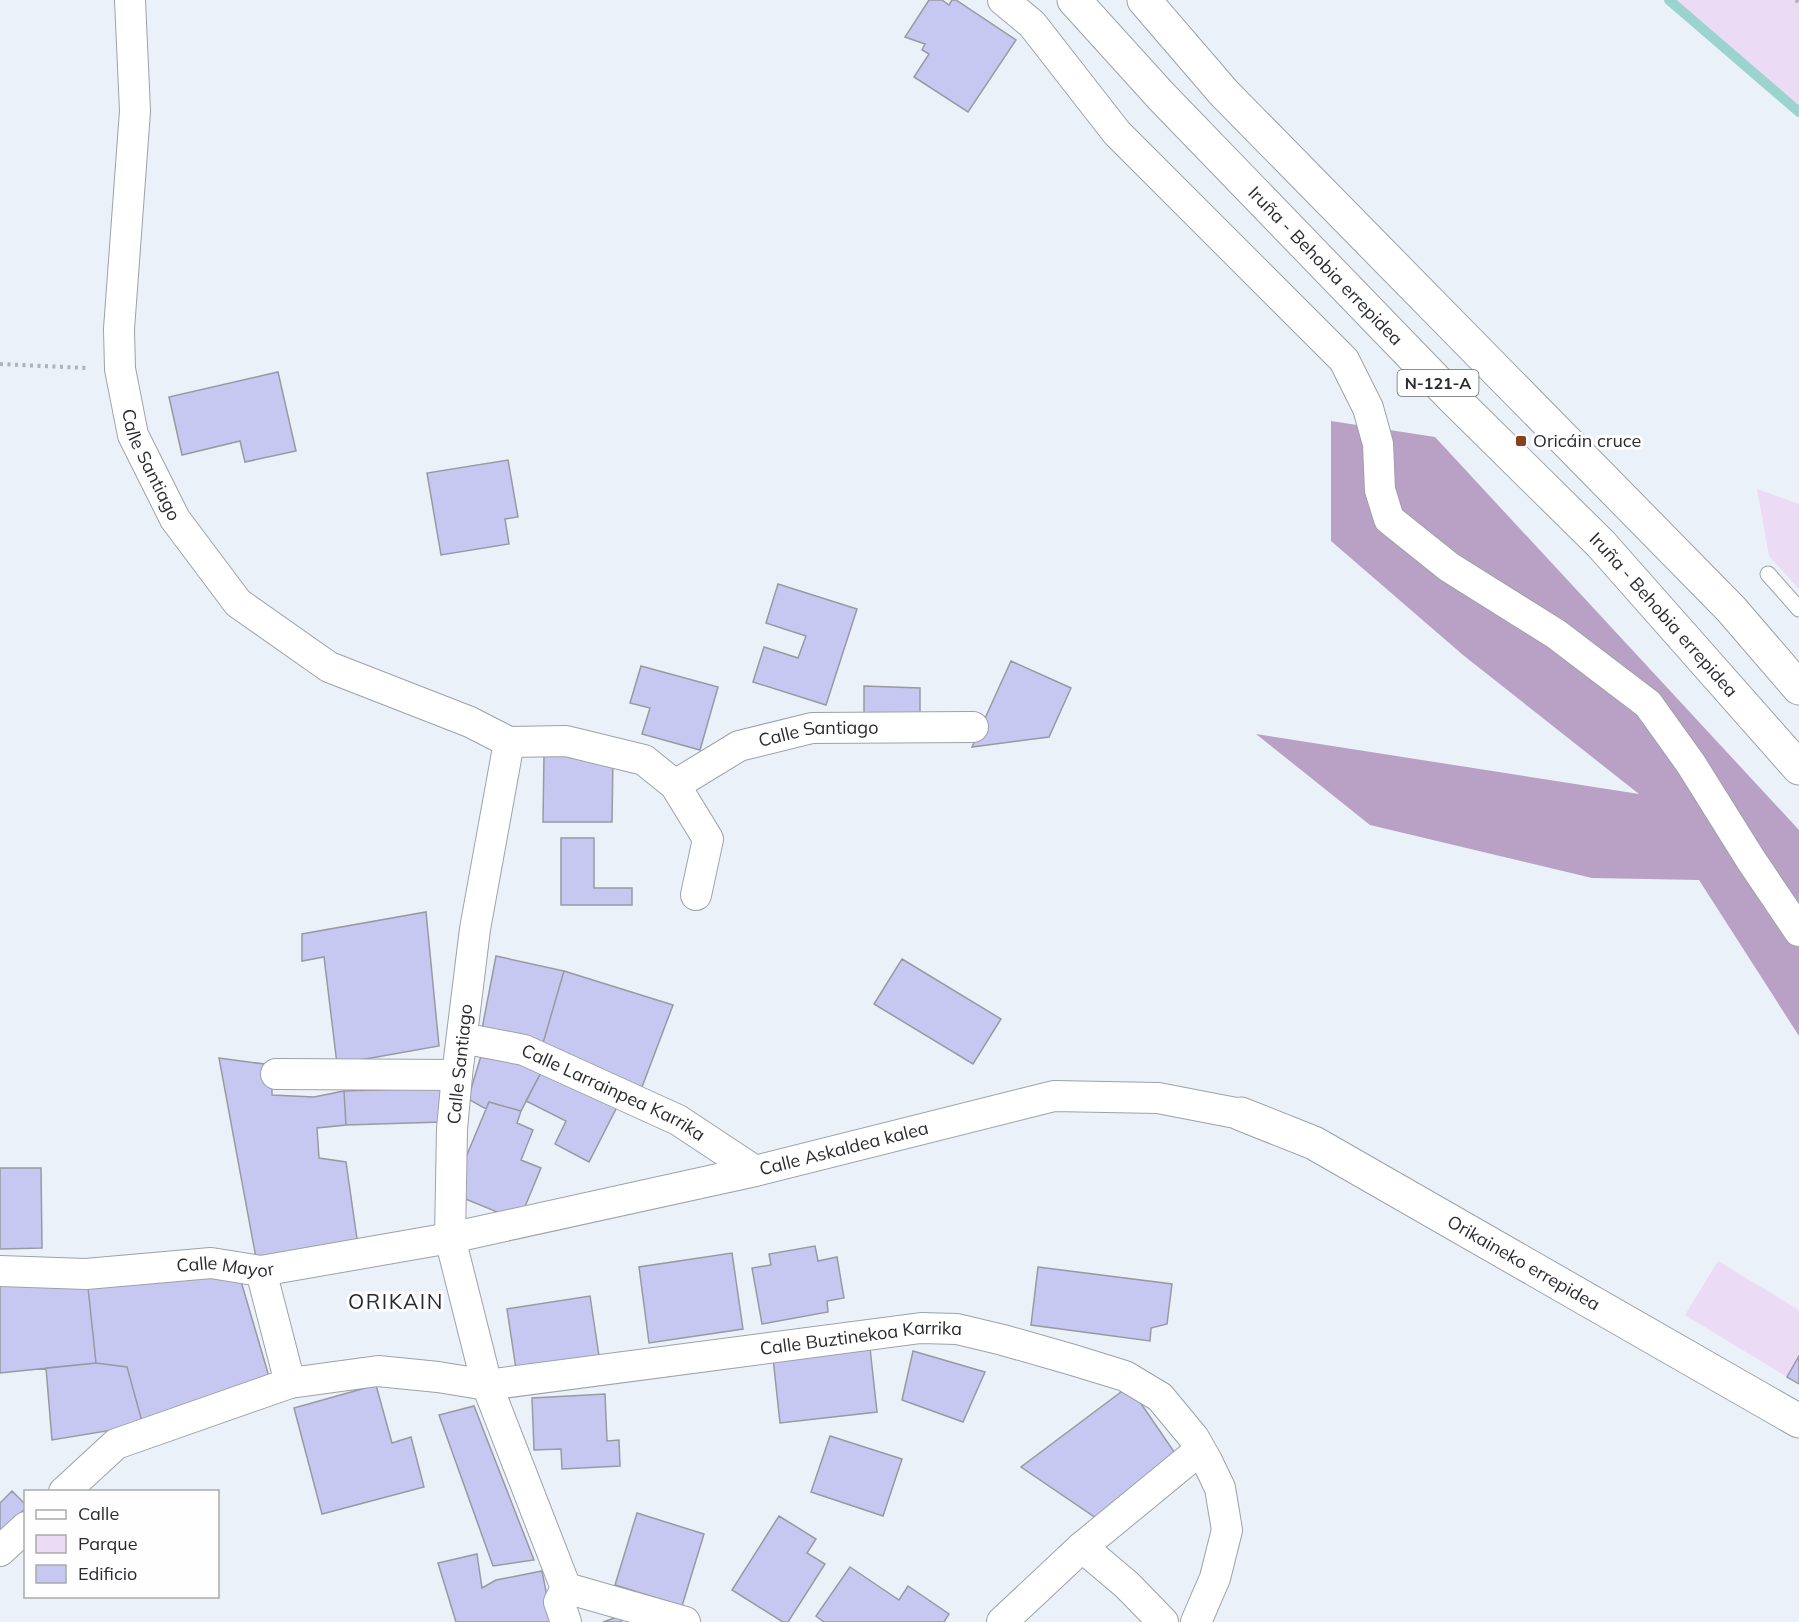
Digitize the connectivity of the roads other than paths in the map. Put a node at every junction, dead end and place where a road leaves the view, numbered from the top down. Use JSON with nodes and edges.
{"nodes":[{"id":1,"x":130,"y":0,"type":"edge"},
{"id":2,"x":1003,"y":0,"type":"edge"},
{"id":3,"x":1074,"y":0,"type":"edge"},
{"id":4,"x":1144,"y":0,"type":"edge"},
{"id":5,"x":1768,"y":574,"type":"dead end"},
{"id":6,"x":1799,"y":609,"type":"edge"},
{"id":7,"x":1799,"y":688,"type":"edge"},
{"id":8,"x":974,"y":727,"type":"dead end"},
{"id":9,"x":509,"y":742,"type":"junction"},
{"id":10,"x":1799,"y":768,"type":"edge"},
{"id":11,"x":675,"y":785,"type":"junction"},
{"id":12,"x":696,"y":895,"type":"dead end"},
{"id":13,"x":1799,"y":931,"type":"edge"},
{"id":14,"x":462,"y":1038,"type":"junction"},
{"id":15,"x":276,"y":1074,"type":"dead end"},
{"id":16,"x":457,"y":1075,"type":"junction"},
{"id":17,"x":1241,"y":1114,"type":"joint"},
{"id":18,"x":755,"y":1171,"type":"junction"},
{"id":19,"x":450,"y":1238,"type":"junction"},
{"id":20,"x":0,"y":1271,"type":"edge"},
{"id":21,"x":261,"y":1271,"type":"junction"},
{"id":22,"x":290,"y":1383,"type":"junction"},
{"id":23,"x":487,"y":1385,"type":"junction"},
{"id":24,"x":1799,"y":1421,"type":"edge"},
{"id":25,"x":1200,"y":1450,"type":"junction"},
{"id":26,"x":65,"y":1490,"type":"edge"},
{"id":27,"x":24,"y":1529,"type":"edge"},
{"id":28,"x":1082,"y":1547,"type":"junction"},
{"id":29,"x":0,"y":1551,"type":"edge"},
{"id":30,"x":566,"y":1588,"type":"junction"},
{"id":31,"x":566,"y":1622,"type":"edge"},
{"id":32,"x":685,"y":1622,"type":"edge"},
{"id":33,"x":1002,"y":1622,"type":"edge"},
{"id":34,"x":1163,"y":1622,"type":"edge"},
{"id":35,"x":1196,"y":1622,"type":"edge"}],
"edges":[{"from":1,"to":9,"type":"street","name":"Calle Santiago"},
{"from":2,"to":13,"type":"street"},
{"from":3,"to":10,"type":"main road","name":"Iruña - Behobia errepidea","number":"N-121-A"},
{"from":4,"to":7,"type":"main road","number":"N-121-A"},
{"from":5,"to":6,"type":"lane"},
{"from":8,"to":11,"type":"street","name":"Calle Santiago"},
{"from":9,"to":11,"type":"street","name":"Calle Santiago"},
{"from":9,"to":14,"type":"street","name":"Calle Santiago"},
{"from":11,"to":12,"type":"street","name":"Calle Santiago"},
{"from":14,"to":16,"type":"street","name":"Calle Santiago"},
{"from":14,"to":18,"type":"street","name":"Calle Larrainpea Karrika"},
{"from":15,"to":16,"type":"street"},
{"from":16,"to":19,"type":"street","name":"Calle Santiago"},
{"from":17,"to":18,"type":"street","name":"Calle Askaldea kalea"},
{"from":17,"to":24,"type":"main road","name":"Orikaineko errepidea"},
{"from":18,"to":19,"type":"street","name":"Calle Askaldea kalea"},
{"from":19,"to":21,"type":"street","name":"Calle Mayor"},
{"from":19,"to":23,"type":"street","name":"Calle Santiago"},
{"from":20,"to":21,"type":"street","name":"Calle Mayor"},
{"from":21,"to":22,"type":"street"},
{"from":22,"to":23,"type":"street"},
{"from":22,"to":26,"type":"street"},
{"from":23,"to":25,"type":"street","name":"Calle Buztinekoa Karrika"},
{"from":23,"to":30,"type":"street","name":"Calle Santiago"},
{"from":25,"to":28,"type":"street"},
{"from":25,"to":35,"type":"street","name":"Calle Buztinekoa Karrika"},
{"from":27,"to":29,"type":"street"},
{"from":28,"to":33,"type":"street"},
{"from":28,"to":34,"type":"street"},
{"from":30,"to":31,"type":"street","name":"Calle Santiago"},
{"from":30,"to":32,"type":"street"}]}
